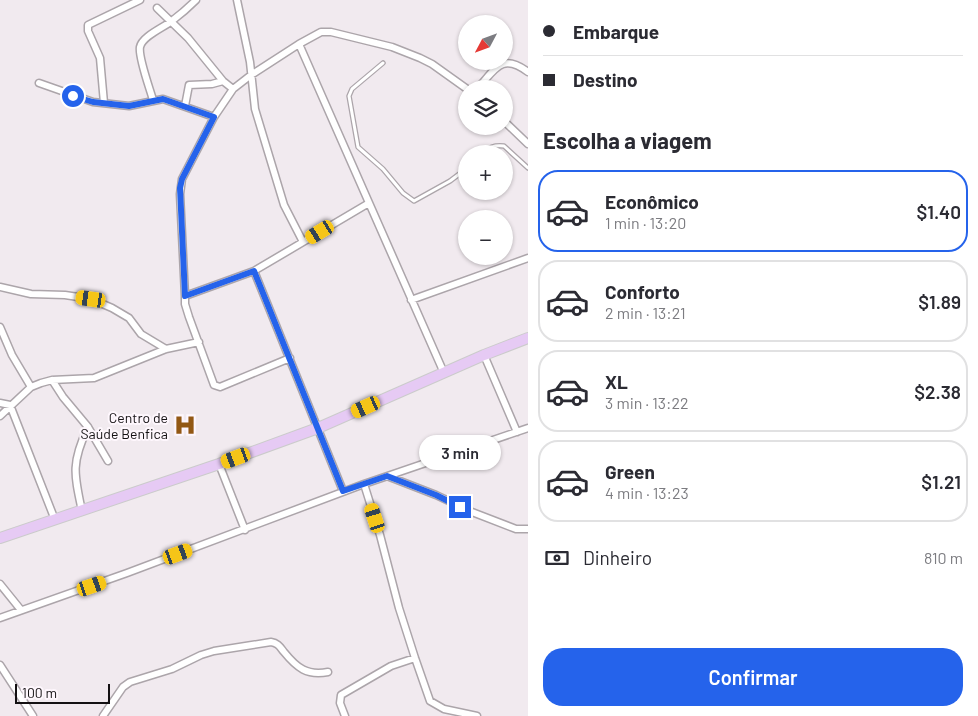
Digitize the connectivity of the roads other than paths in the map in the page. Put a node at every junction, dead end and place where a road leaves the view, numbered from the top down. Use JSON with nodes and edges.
{"nodes":[{"id":1,"x":140,"y":0,"type":"edge"},
{"id":2,"x":196,"y":0,"type":"edge"},
{"id":3,"x":237,"y":0,"type":"edge"},
{"id":4,"x":157,"y":8,"type":"dead end"},
{"id":5,"x":171,"y":22,"type":"junction"},
{"id":6,"x":298,"y":44,"type":"junction"},
{"id":7,"x":383,"y":63,"type":"dead end"},
{"id":8,"x":528,"y":72,"type":"edge"},
{"id":9,"x":251,"y":75,"type":"junction"},
{"id":10,"x":485,"y":80,"type":"edge"},
{"id":11,"x":223,"y":81,"type":"junction"},
{"id":12,"x":39,"y":83,"type":"dead end"},
{"id":13,"x":458,"y":83,"type":"edge"},
{"id":14,"x":233,"y":89,"type":"junction"},
{"id":15,"x":153,"y":100,"type":"junction"},
{"id":16,"x":104,"y":103,"type":"junction"},
{"id":17,"x":186,"y":106,"type":"junction"},
{"id":18,"x":214,"y":117,"type":"junction"},
{"id":19,"x":513,"y":130,"type":"edge"},
{"id":20,"x":528,"y":144,"type":"edge"},
{"id":21,"x":513,"y":154,"type":"edge"},
{"id":22,"x":528,"y":168,"type":"edge"},
{"id":23,"x":458,"y":175,"type":"edge"},
{"id":24,"x":369,"y":203,"type":"junction"},
{"id":25,"x":303,"y":242,"type":"junction"},
{"id":26,"x":528,"y":258,"type":"edge"},
{"id":27,"x":254,"y":271,"type":"junction"},
{"id":28,"x":0,"y":287,"type":"edge"},
{"id":29,"x":185,"y":296,"type":"junction"},
{"id":30,"x":411,"y":300,"type":"junction"},
{"id":31,"x":0,"y":327,"type":"edge"},
{"id":32,"x":528,"y":338,"type":"edge"},
{"id":33,"x":199,"y":342,"type":"junction"},
{"id":34,"x":166,"y":349,"type":"junction"},
{"id":35,"x":484,"y":355,"type":"junction"},
{"id":36,"x":290,"y":358,"type":"junction"},
{"id":37,"x":444,"y":373,"type":"junction"},
{"id":38,"x":52,"y":380,"type":"junction"},
{"id":39,"x":31,"y":387,"type":"junction"},
{"id":40,"x":0,"y":403,"type":"edge"},
{"id":41,"x":10,"y":405,"type":"junction"},
{"id":42,"x":0,"y":416,"type":"edge"},
{"id":43,"x":88,"y":427,"type":"junction"},
{"id":44,"x":318,"y":428,"type":"junction"},
{"id":45,"x":528,"y":428,"type":"edge"},
{"id":46,"x":517,"y":432,"type":"junction"},
{"id":47,"x":108,"y":461,"type":"dead end"},
{"id":48,"x":219,"y":464,"type":"junction"},
{"id":49,"x":387,"y":476,"type":"junction"},
{"id":50,"x":364,"y":484,"type":"junction"},
{"id":51,"x":343,"y":491,"type":"junction"},
{"id":52,"x":82,"y":511,"type":"junction"},
{"id":53,"x":55,"y":520,"type":"junction"},
{"id":54,"x":528,"y":529,"type":"edge"},
{"id":55,"x":245,"y":530,"type":"junction"},
{"id":56,"x":0,"y":538,"type":"edge"},
{"id":57,"x":0,"y":584,"type":"edge"},
{"id":58,"x":22,"y":610,"type":"junction"},
{"id":59,"x":0,"y":618,"type":"edge"},
{"id":60,"x":415,"y":658,"type":"junction"},
{"id":61,"x":0,"y":665,"type":"edge"},
{"id":62,"x":328,"y":672,"type":"dead end"},
{"id":63,"x":33,"y":716,"type":"edge"},
{"id":64,"x":103,"y":716,"type":"edge"},
{"id":65,"x":345,"y":716,"type":"edge"},
{"id":66,"x":477,"y":716,"type":"edge"}],
"edges":[{"from":1,"to":16,"type":"street"},
{"from":2,"to":5,"type":"street"},
{"from":3,"to":9,"type":"street"},
{"from":4,"to":5,"type":"street"},
{"from":5,"to":11,"type":"street"},
{"from":5,"to":15,"type":"street"},
{"from":6,"to":9,"type":"street"},
{"from":6,"to":13,"type":"street"},
{"from":6,"to":24,"type":"street"},
{"from":7,"to":23,"type":"lane"},
{"from":8,"to":10,"type":"street"},
{"from":9,"to":14,"type":"street"},
{"from":9,"to":25,"type":"street"},
{"from":11,"to":14,"type":"street"},
{"from":11,"to":17,"type":"street"},
{"from":12,"to":16,"type":"street"},
{"from":14,"to":18,"type":"street"},
{"from":15,"to":16,"type":"street"},
{"from":15,"to":17,"type":"street"},
{"from":17,"to":18,"type":"street"},
{"from":18,"to":29,"type":"street"},
{"from":19,"to":20,"type":"street"},
{"from":21,"to":22,"type":"lane"},
{"from":24,"to":25,"type":"street"},
{"from":24,"to":30,"type":"street"},
{"from":25,"to":27,"type":"street"},
{"from":26,"to":30,"type":"street"},
{"from":27,"to":29,"type":"street"},
{"from":27,"to":36,"type":"street"},
{"from":28,"to":34,"type":"street"},
{"from":29,"to":33,"type":"street"},
{"from":30,"to":37,"type":"street"},
{"from":31,"to":39,"type":"street"},
{"from":32,"to":35,"type":"main road"},
{"from":33,"to":34,"type":"street"},
{"from":33,"to":36,"type":"street"},
{"from":34,"to":38,"type":"street"},
{"from":35,"to":37,"type":"main road"},
{"from":35,"to":46,"type":"street"},
{"from":36,"to":44,"type":"street"},
{"from":37,"to":44,"type":"main road"},
{"from":38,"to":39,"type":"street"},
{"from":38,"to":43,"type":"street"},
{"from":39,"to":41,"type":"street"},
{"from":40,"to":41,"type":"street"},
{"from":41,"to":42,"type":"street"},
{"from":41,"to":53,"type":"street"},
{"from":43,"to":47,"type":"street"},
{"from":43,"to":52,"type":"street"},
{"from":44,"to":48,"type":"main road"},
{"from":44,"to":51,"type":"street"},
{"from":45,"to":46,"type":"street"},
{"from":46,"to":49,"type":"street"},
{"from":48,"to":52,"type":"main road"},
{"from":48,"to":55,"type":"street"},
{"from":49,"to":50,"type":"street"},
{"from":49,"to":54,"type":"street"},
{"from":50,"to":51,"type":"street"},
{"from":50,"to":60,"type":"street"},
{"from":51,"to":55,"type":"street"},
{"from":52,"to":53,"type":"main road"},
{"from":53,"to":56,"type":"main road"},
{"from":55,"to":58,"type":"street"},
{"from":57,"to":58,"type":"street"},
{"from":58,"to":59,"type":"street"},
{"from":60,"to":65,"type":"street"},
{"from":60,"to":66,"type":"street"},
{"from":61,"to":63,"type":"street"},
{"from":62,"to":64,"type":"street"}]}
